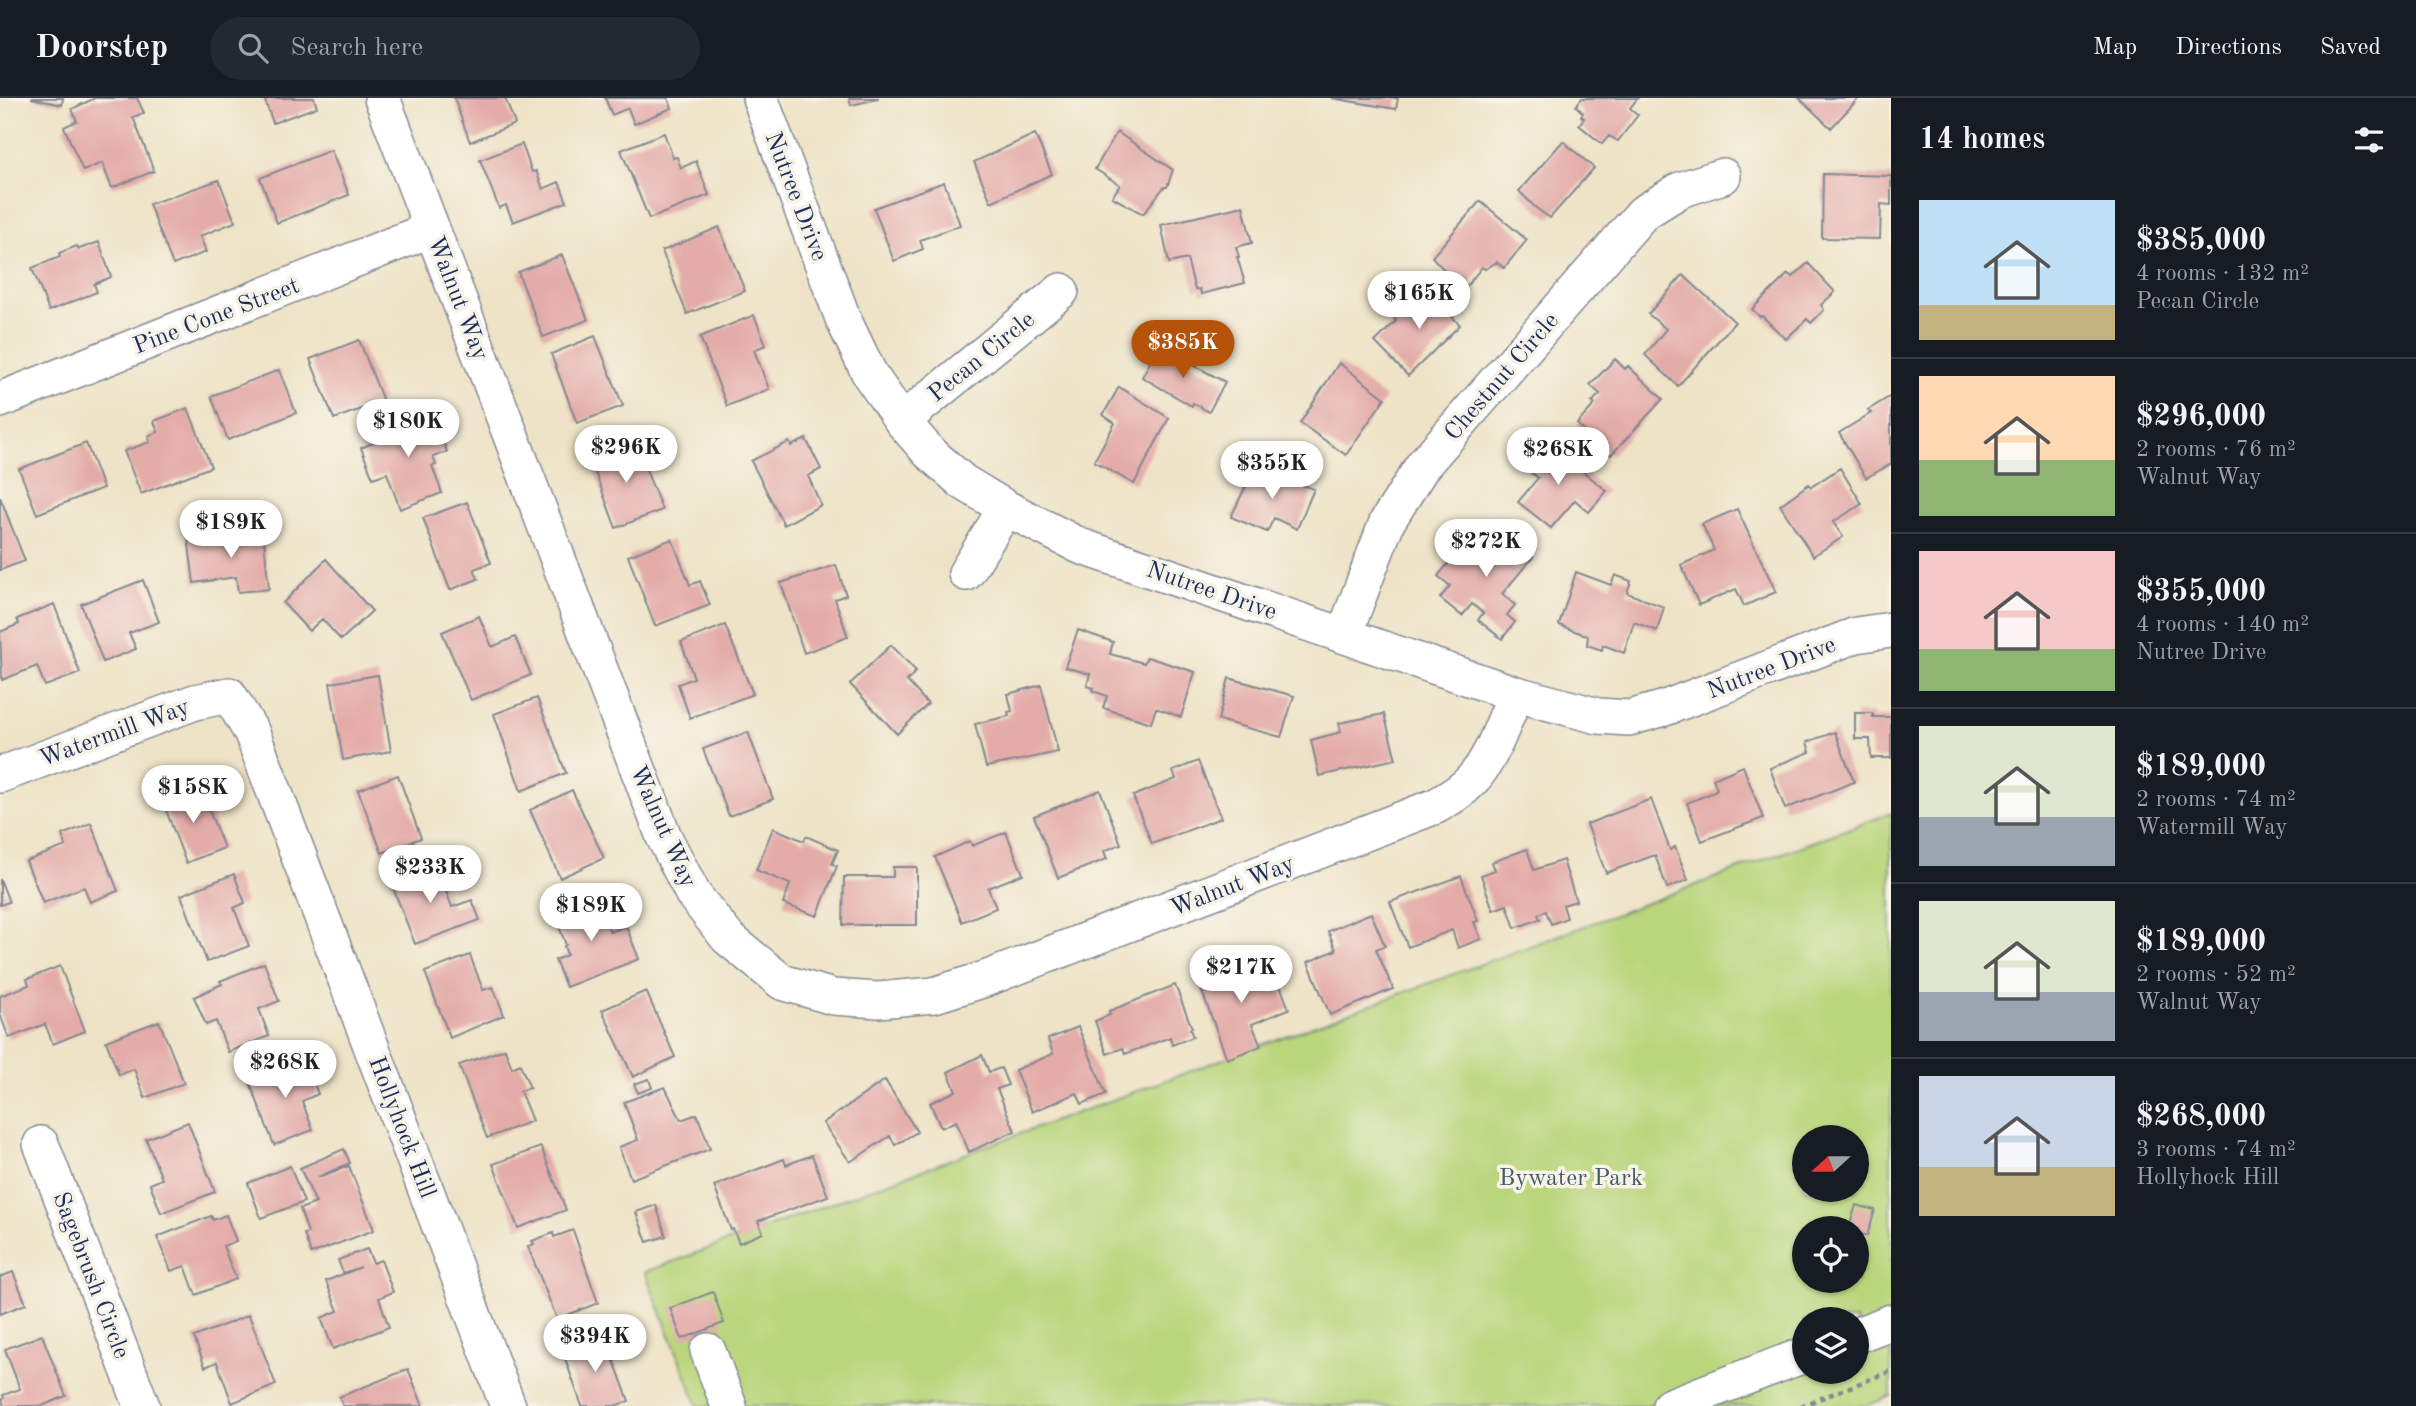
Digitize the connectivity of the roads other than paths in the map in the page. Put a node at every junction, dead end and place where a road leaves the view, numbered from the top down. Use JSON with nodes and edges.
{"nodes":[{"id":1,"x":382,"y":98,"type":"edge"},
{"id":2,"x":760,"y":98,"type":"edge"},
{"id":3,"x":1723,"y":176,"type":"dead end"},
{"id":4,"x":432,"y":229,"type":"junction"},
{"id":5,"x":1061,"y":291,"type":"dead end"},
{"id":6,"x":2,"y":394,"type":"edge"},
{"id":7,"x":901,"y":421,"type":"junction"},
{"id":8,"x":1006,"y":508,"type":"junction"},
{"id":9,"x":966,"y":573,"type":"dead end"},
{"id":10,"x":1891,"y":631,"type":"edge"},
{"id":11,"x":1345,"y":635,"type":"junction"},
{"id":12,"x":1516,"y":694,"type":"junction"},
{"id":13,"x":229,"y":695,"type":"joint"},
{"id":14,"x":0,"y":775,"type":"edge"},
{"id":15,"x":41,"y":1144,"type":"dead end"},
{"id":16,"x":1891,"y":1322,"type":"edge"},
{"id":17,"x":1869,"y":1330,"type":"edge"},
{"id":18,"x":708,"y":1351,"type":"dead end"},
{"id":19,"x":1792,"y":1360,"type":"edge"},
{"id":20,"x":142,"y":1406,"type":"edge"},
{"id":21,"x":508,"y":1406,"type":"edge"},
{"id":22,"x":729,"y":1406,"type":"edge"},
{"id":23,"x":1670,"y":1406,"type":"edge"}],
"edges":[{"from":1,"to":4,"type":"street","name":"Walnut Way"},
{"from":2,"to":7,"type":"street","name":"Nutree Drive"},
{"from":3,"to":11,"type":"street","name":"Chestnut Circle"},
{"from":4,"to":6,"type":"street","name":"Pine Cone Street"},
{"from":4,"to":12,"type":"street","name":"Walnut Way"},
{"from":5,"to":7,"type":"street","name":"Pecan Circle"},
{"from":7,"to":8,"type":"street","name":"Nutree Drive"},
{"from":8,"to":9,"type":"street"},
{"from":8,"to":11,"type":"street","name":"Nutree Drive"},
{"from":10,"to":12,"type":"street","name":"Nutree Drive"},
{"from":11,"to":12,"type":"street","name":"Nutree Drive"},
{"from":13,"to":14,"type":"street","name":"Watermill Way"},
{"from":13,"to":21,"type":"street","name":"Hollyhock Hill"},
{"from":15,"to":20,"type":"street","name":"Sagebrush Circle"},
{"from":16,"to":17,"type":"street"},
{"from":18,"to":22,"type":"street"},
{"from":19,"to":23,"type":"street"}]}
